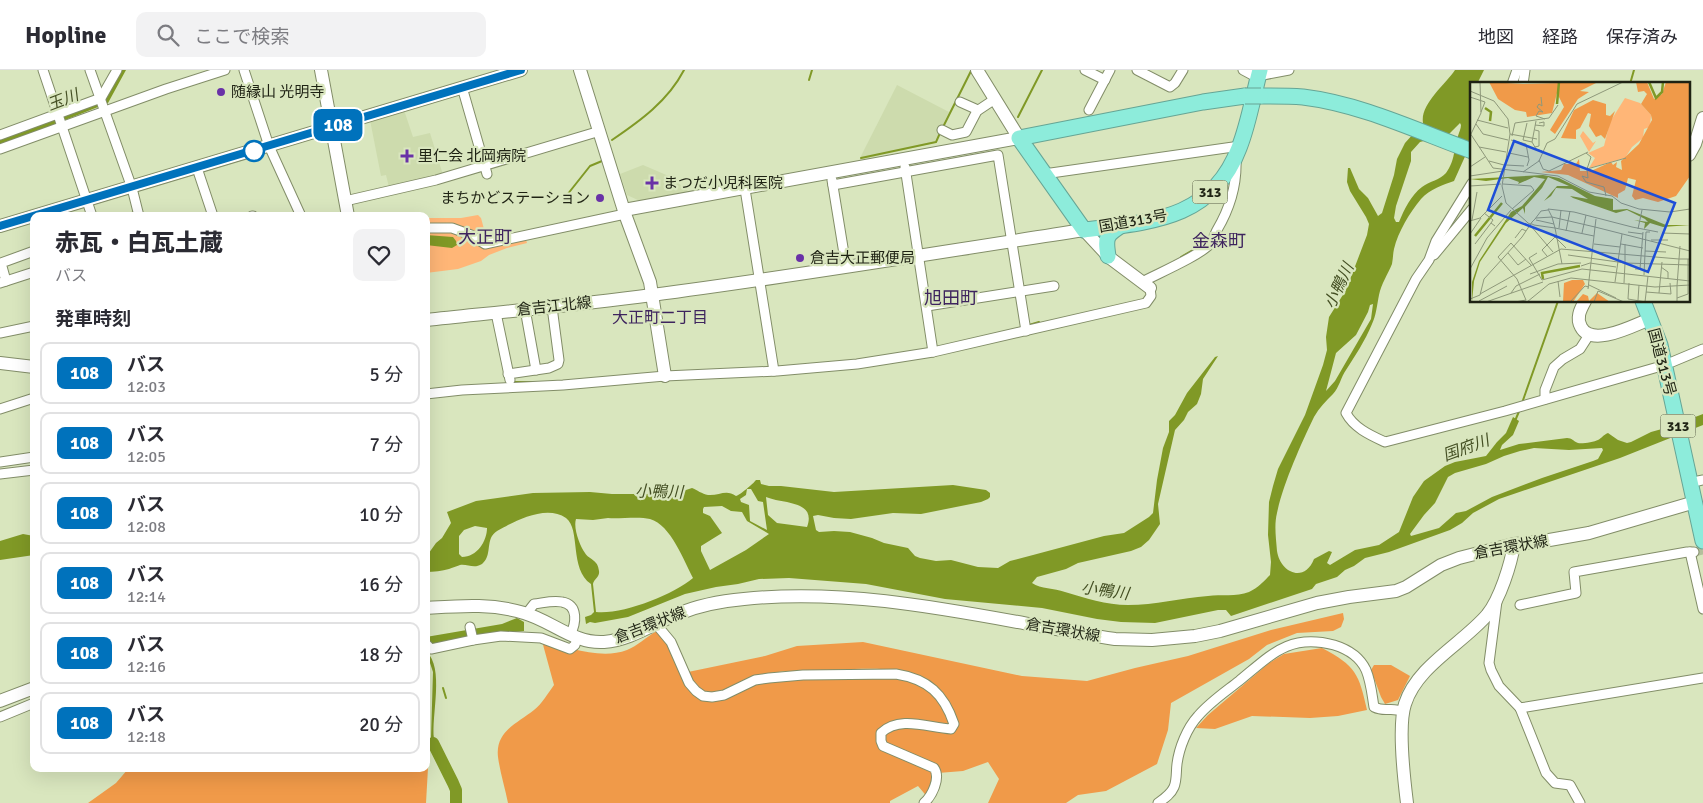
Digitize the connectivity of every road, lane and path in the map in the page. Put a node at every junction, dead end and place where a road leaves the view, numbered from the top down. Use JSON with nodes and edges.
{"nodes":[{"id":1,"x":43,"y":70,"type":"edge"},
{"id":2,"x":90,"y":70,"type":"edge"},
{"id":3,"x":116,"y":70,"type":"edge"},
{"id":4,"x":225,"y":70,"type":"edge"},
{"id":5,"x":244,"y":70,"type":"edge"},
{"id":6,"x":320,"y":70,"type":"edge"},
{"id":7,"x":521,"y":70,"type":"edge"},
{"id":8,"x":580,"y":70,"type":"edge"},
{"id":9,"x":977,"y":70,"type":"edge"},
{"id":10,"x":1086,"y":70,"type":"edge"},
{"id":11,"x":1110,"y":70,"type":"edge"},
{"id":12,"x":1137,"y":70,"type":"edge"},
{"id":13,"x":1183,"y":70,"type":"edge"},
{"id":14,"x":1243,"y":70,"type":"edge"},
{"id":15,"x":1289,"y":70,"type":"edge"},
{"id":16,"x":1517,"y":70,"type":"edge"},
{"id":17,"x":1259,"y":75,"type":"edge"},
{"id":18,"x":1105,"y":80,"type":"junction"},
{"id":19,"x":1513,"y":82,"type":"edge"},
{"id":20,"x":462,"y":88,"type":"junction"},
{"id":21,"x":100,"y":98,"type":"junction"},
{"id":22,"x":995,"y":99,"type":"junction"},
{"id":23,"x":960,"y":102,"type":"dead end"},
{"id":24,"x":104,"y":110,"type":"junction"},
{"id":25,"x":978,"y":110,"type":"junction"},
{"id":26,"x":1089,"y":110,"type":"dead end"},
{"id":27,"x":58,"y":114,"type":"junction"},
{"id":28,"x":1703,"y":118,"type":"edge"},
{"id":29,"x":61,"y":126,"type":"junction"},
{"id":30,"x":331,"y":127,"type":"junction"},
{"id":31,"x":942,"y":130,"type":"dead end"},
{"id":32,"x":600,"y":131,"type":"junction"},
{"id":33,"x":0,"y":135,"type":"edge"},
{"id":34,"x":1019,"y":138,"type":"junction"},
{"id":35,"x":269,"y":146,"type":"junction"},
{"id":36,"x":0,"y":149,"type":"edge"},
{"id":37,"x":1696,"y":149,"type":"edge"},
{"id":38,"x":1470,"y":150,"type":"edge"},
{"id":39,"x":1238,"y":152,"type":"junction"},
{"id":40,"x":905,"y":165,"type":"junction"},
{"id":41,"x":197,"y":168,"type":"junction"},
{"id":42,"x":486,"y":170,"type":"junction"},
{"id":43,"x":1044,"y":174,"type":"junction"},
{"id":44,"x":832,"y":179,"type":"junction"},
{"id":45,"x":1470,"y":186,"type":"edge"},
{"id":46,"x":132,"y":188,"type":"junction"},
{"id":47,"x":745,"y":189,"type":"junction"},
{"id":48,"x":87,"y":201,"type":"junction"},
{"id":49,"x":345,"y":201,"type":"junction"},
{"id":50,"x":1470,"y":211,"type":"edge"},
{"id":51,"x":49,"y":212,"type":"edge"},
{"id":52,"x":91,"y":212,"type":"edge"},
{"id":53,"x":137,"y":212,"type":"edge"},
{"id":54,"x":213,"y":212,"type":"edge"},
{"id":55,"x":299,"y":212,"type":"edge"},
{"id":56,"x":347,"y":212,"type":"edge"},
{"id":57,"x":625,"y":212,"type":"junction"},
{"id":58,"x":30,"y":217,"type":"edge"},
{"id":59,"x":1122,"y":225,"type":"junction"},
{"id":60,"x":0,"y":226,"type":"edge"},
{"id":61,"x":430,"y":228,"type":"edge"},
{"id":62,"x":1084,"y":230,"type":"junction"},
{"id":63,"x":1012,"y":241,"type":"junction"},
{"id":64,"x":30,"y":252,"type":"edge"},
{"id":65,"x":918,"y":256,"type":"junction"},
{"id":66,"x":1108,"y":256,"type":"junction"},
{"id":67,"x":1429,"y":260,"type":"junction"},
{"id":68,"x":846,"y":266,"type":"junction"},
{"id":69,"x":30,"y":273,"type":"edge"},
{"id":70,"x":760,"y":280,"type":"junction"},
{"id":71,"x":3,"y":282,"type":"edge"},
{"id":72,"x":1146,"y":285,"type":"junction"},
{"id":73,"x":1054,"y":286,"type":"dead end"},
{"id":74,"x":1020,"y":292,"type":"junction"},
{"id":75,"x":652,"y":295,"type":"junction"},
{"id":76,"x":1584,"y":302,"type":"edge"},
{"id":77,"x":1642,"y":302,"type":"edge"},
{"id":78,"x":927,"y":306,"type":"junction"},
{"id":79,"x":552,"y":307,"type":"junction"},
{"id":80,"x":525,"y":309,"type":"junction"},
{"id":81,"x":496,"y":313,"type":"junction"},
{"id":82,"x":1650,"y":319,"type":"junction"},
{"id":83,"x":430,"y":320,"type":"edge"},
{"id":84,"x":30,"y":327,"type":"edge"},
{"id":85,"x":1026,"y":331,"type":"junction"},
{"id":86,"x":0,"y":333,"type":"edge"},
{"id":87,"x":1589,"y":335,"type":"junction"},
{"id":88,"x":1703,"y":349,"type":"edge"},
{"id":89,"x":934,"y":352,"type":"junction"},
{"id":90,"x":0,"y":363,"type":"edge"},
{"id":91,"x":30,"y":367,"type":"edge"},
{"id":92,"x":1665,"y":367,"type":"junction"},
{"id":93,"x":536,"y":370,"type":"junction"},
{"id":94,"x":774,"y":371,"type":"junction"},
{"id":95,"x":508,"y":374,"type":"junction"},
{"id":96,"x":665,"y":376,"type":"junction"},
{"id":97,"x":511,"y":387,"type":"junction"},
{"id":98,"x":430,"y":394,"type":"edge"},
{"id":99,"x":30,"y":399,"type":"edge"},
{"id":100,"x":1546,"y":399,"type":"junction"},
{"id":101,"x":0,"y":409,"type":"edge"},
{"id":102,"x":30,"y":458,"type":"edge"},
{"id":103,"x":0,"y":462,"type":"edge"},
{"id":104,"x":30,"y":470,"type":"edge"},
{"id":105,"x":0,"y":474,"type":"edge"},
{"id":106,"x":1697,"y":481,"type":"edge"},
{"id":107,"x":1695,"y":502,"type":"junction"},
{"id":108,"x":1514,"y":544,"type":"junction"},
{"id":109,"x":1696,"y":548,"type":"edge"},
{"id":110,"x":1497,"y":596,"type":"junction"},
{"id":111,"x":1520,"y":604,"type":"dead end"},
{"id":112,"x":430,"y":608,"type":"edge"},
{"id":113,"x":1703,"y":609,"type":"edge"},
{"id":114,"x":527,"y":614,"type":"junction"},
{"id":115,"x":656,"y":624,"type":"junction"},
{"id":116,"x":470,"y":627,"type":"dead end"},
{"id":117,"x":574,"y":636,"type":"junction"},
{"id":118,"x":473,"y":640,"type":"junction"},
{"id":119,"x":430,"y":649,"type":"edge"},
{"id":120,"x":1703,"y":678,"type":"edge"},
{"id":121,"x":30,"y":690,"type":"edge"},
{"id":122,"x":0,"y":701,"type":"edge"},
{"id":123,"x":30,"y":705,"type":"edge"},
{"id":124,"x":1520,"y":708,"type":"junction"},
{"id":125,"x":1403,"y":712,"type":"junction"},
{"id":126,"x":0,"y":717,"type":"edge"},
{"id":127,"x":927,"y":802,"type":"edge"},
{"id":128,"x":1158,"y":803,"type":"edge"},
{"id":129,"x":1406,"y":803,"type":"edge"},
{"id":130,"x":1580,"y":803,"type":"edge"}],
"edges":[{"from":1,"to":27,"type":"street"},
{"from":2,"to":21,"type":"street"},
{"from":3,"to":21,"type":"street"},
{"from":4,"to":24,"type":"street"},
{"from":5,"to":35,"type":"street"},
{"from":6,"to":30,"type":"main road"},
{"from":7,"to":20,"type":"main road"},
{"from":8,"to":32,"type":"main road"},
{"from":9,"to":22,"type":"main road"},
{"from":10,"to":18,"type":"street"},
{"from":11,"to":18,"type":"street"},
{"from":12,"to":13,"type":"street"},
{"from":14,"to":17,"type":"street"},
{"from":15,"to":17,"type":"street"},
{"from":16,"to":19,"type":"street"},
{"from":17,"to":39,"type":"highway","name":"国道313号","number":"313"},
{"from":18,"to":26,"type":"street"},
{"from":20,"to":30,"type":"main road"},
{"from":20,"to":42,"type":"street"},
{"from":21,"to":24,"type":"street"},
{"from":21,"to":27,"type":"street"},
{"from":22,"to":25,"type":"street"},
{"from":22,"to":34,"type":"main road"},
{"from":23,"to":25,"type":"street"},
{"from":24,"to":29,"type":"street"},
{"from":24,"to":46,"type":"street"},
{"from":25,"to":31,"type":"street"},
{"from":27,"to":29,"type":"street"},
{"from":27,"to":33,"type":"street"},
{"from":28,"to":37,"type":"main road"},
{"from":29,"to":36,"type":"street"},
{"from":29,"to":48,"type":"street"},
{"from":30,"to":35,"type":"main road"},
{"from":30,"to":49,"type":"main road"},
{"from":32,"to":42,"type":"street"},
{"from":32,"to":57,"type":"main road"},
{"from":34,"to":38,"type":"highway","bridge":true},
{"from":34,"to":40,"type":"main road"},
{"from":34,"to":43,"type":"highway","name":"国道313号"},
{"from":35,"to":41,"type":"main road"},
{"from":35,"to":55,"type":"street"},
{"from":39,"to":43,"type":"street"},
{"from":39,"to":59,"type":"highway","name":"国道313号","number":"313"},
{"from":39,"to":72,"type":"street"},
{"from":40,"to":44,"type":"main road"},
{"from":40,"to":63,"type":"street"},
{"from":40,"to":65,"type":"street"},
{"from":41,"to":46,"type":"main road"},
{"from":41,"to":54,"type":"street"},
{"from":42,"to":49,"type":"street"},
{"from":43,"to":62,"type":"highway","name":"国道313号"},
{"from":44,"to":47,"type":"main road"},
{"from":44,"to":68,"type":"street"},
{"from":45,"to":67,"type":"street"},
{"from":46,"to":48,"type":"main road"},
{"from":46,"to":53,"type":"street"},
{"from":47,"to":57,"type":"main road"},
{"from":47,"to":70,"type":"street"},
{"from":48,"to":51,"type":"main road"},
{"from":48,"to":52,"type":"street"},
{"from":49,"to":56,"type":"main road"},
{"from":50,"to":67,"type":"street"},
{"from":57,"to":61,"type":"street"},
{"from":57,"to":75,"type":"main road"},
{"from":58,"to":60,"type":"main road"},
{"from":59,"to":62,"type":"highway","name":"国道313号","number":"313"},
{"from":59,"to":66,"type":"highway"},
{"from":62,"to":63,"type":"main road","name":"倉吉江北線"},
{"from":62,"to":66,"type":"main road"},
{"from":63,"to":65,"type":"main road","name":"倉吉江北線"},
{"from":63,"to":74,"type":"street"},
{"from":64,"to":71,"type":"street"},
{"from":65,"to":68,"type":"main road","name":"倉吉江北線"},
{"from":65,"to":78,"type":"street"},
{"from":66,"to":72,"type":"main road"},
{"from":67,"to":100,"type":"street"},
{"from":68,"to":70,"type":"main road","name":"倉吉江北線"},
{"from":69,"to":71,"type":"street"},
{"from":70,"to":75,"type":"main road","name":"倉吉江北線"},
{"from":70,"to":94,"type":"street"},
{"from":72,"to":85,"type":"street"},
{"from":73,"to":74,"type":"street"},
{"from":74,"to":78,"type":"street"},
{"from":74,"to":85,"type":"street"},
{"from":75,"to":79,"type":"main road","name":"倉吉江北線"},
{"from":75,"to":96,"type":"main road"},
{"from":76,"to":87,"type":"main road"},
{"from":77,"to":82,"type":"highway","name":"国道313号","number":"313"},
{"from":78,"to":89,"type":"street"},
{"from":79,"to":80,"type":"main road","name":"倉吉江北線"},
{"from":79,"to":93,"type":"street"},
{"from":80,"to":81,"type":"main road","name":"倉吉江北線"},
{"from":80,"to":93,"type":"street"},
{"from":81,"to":83,"type":"main road","name":"倉吉江北線"},
{"from":81,"to":95,"type":"street"},
{"from":82,"to":87,"type":"main road"},
{"from":82,"to":92,"type":"highway","name":"国道313号","number":"313"},
{"from":84,"to":86,"type":"street"},
{"from":85,"to":89,"type":"street"},
{"from":87,"to":100,"type":"street"},
{"from":88,"to":92,"type":"street"},
{"from":89,"to":94,"type":"street"},
{"from":90,"to":91,"type":"main road"},
{"from":92,"to":100,"type":"street"},
{"from":92,"to":106,"type":"highway","name":"国道313号","number":"313"},
{"from":93,"to":95,"type":"street"},
{"from":94,"to":96,"type":"street"},
{"from":95,"to":97,"type":"street"},
{"from":96,"to":97,"type":"street"},
{"from":97,"to":98,"type":"street"},
{"from":99,"to":101,"type":"street"},
{"from":102,"to":103,"type":"street"},
{"from":104,"to":105,"type":"street"},
{"from":106,"to":107,"type":"highway","name":"国道313号","number":"313"},
{"from":107,"to":108,"type":"main road","name":"倉吉環状線"},
{"from":107,"to":109,"type":"highway","name":"国道313号","number":"313"},
{"from":108,"to":110,"type":"main road"},
{"from":108,"to":115,"type":"main road","name":"倉吉環状線"},
{"from":109,"to":111,"type":"street"},
{"from":109,"to":113,"type":"street"},
{"from":110,"to":124,"type":"street"},
{"from":110,"to":125,"type":"main road"},
{"from":112,"to":114,"type":"main road","name":"倉吉環状線"},
{"from":114,"to":117,"type":"main road","name":"倉吉環状線"},
{"from":114,"to":117,"type":"street"},
{"from":115,"to":117,"type":"main road","name":"倉吉環状線"},
{"from":115,"to":127,"type":"street"},
{"from":116,"to":118,"type":"street"},
{"from":117,"to":118,"type":"street"},
{"from":118,"to":119,"type":"street"},
{"from":120,"to":124,"type":"street"},
{"from":121,"to":122,"type":"main road"},
{"from":123,"to":126,"type":"street"},
{"from":124,"to":130,"type":"street"},
{"from":125,"to":128,"type":"street"},
{"from":125,"to":129,"type":"main road"}]}
